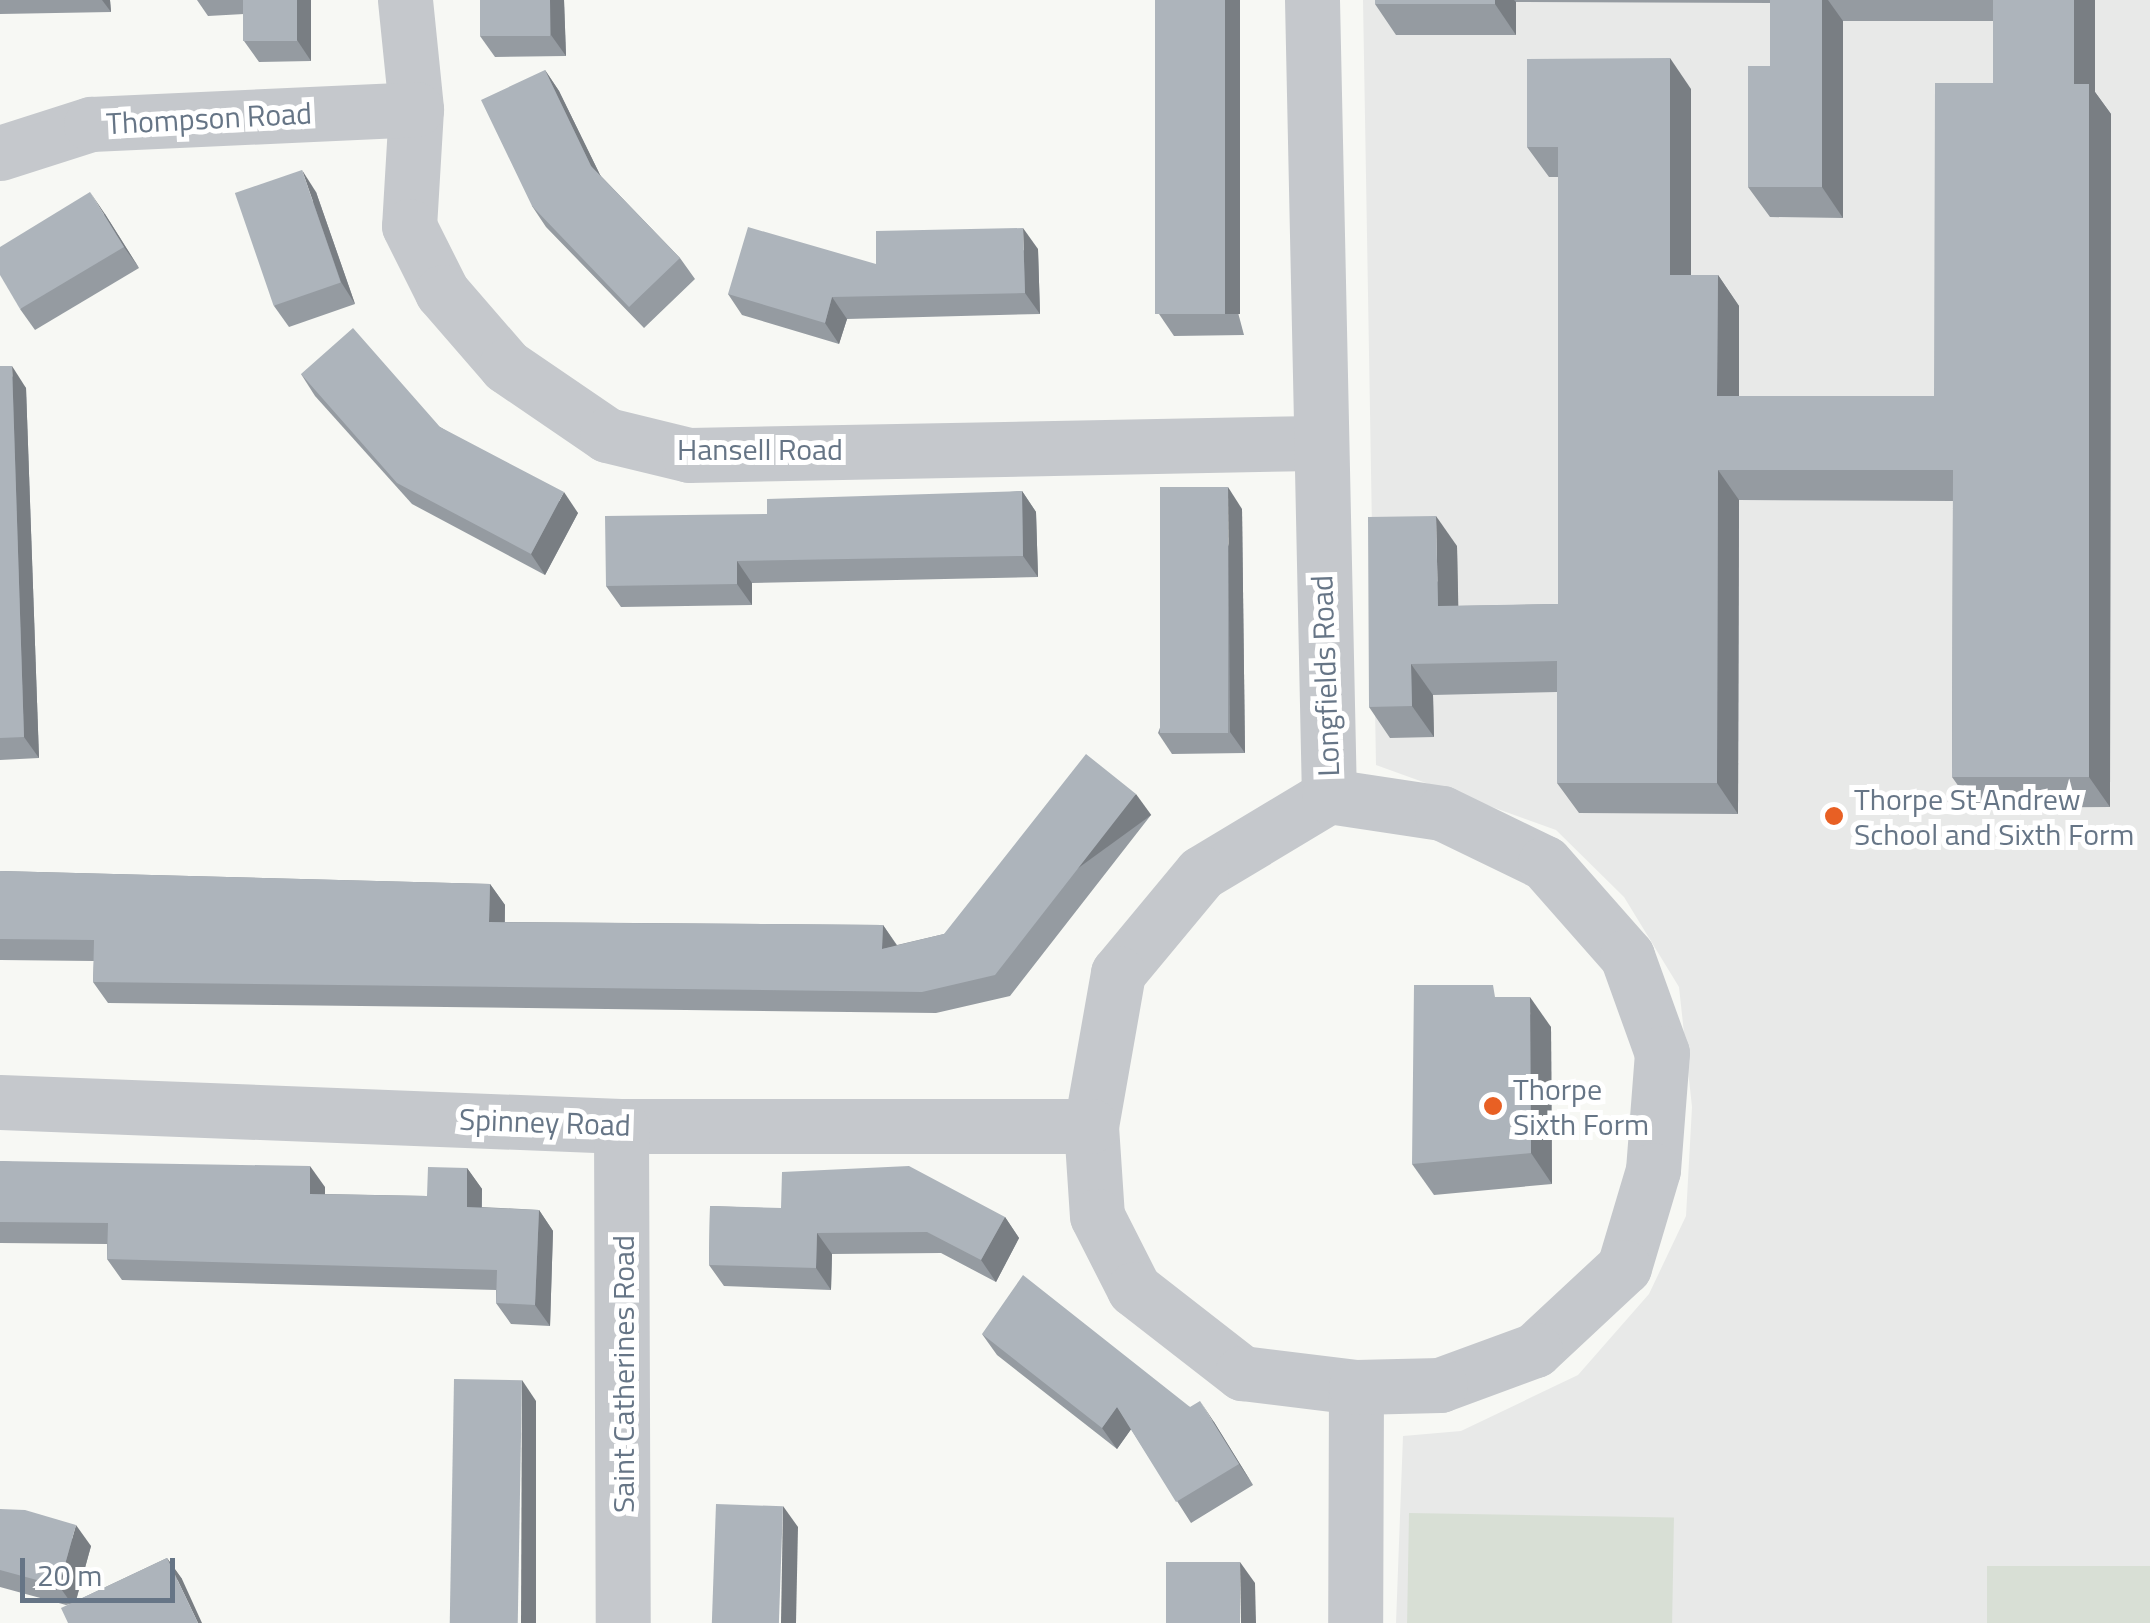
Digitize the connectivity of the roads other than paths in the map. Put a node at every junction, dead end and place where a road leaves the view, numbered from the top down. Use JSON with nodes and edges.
{"nodes":[{"id":1,"x":405,"y":0,"type":"edge"},
{"id":2,"x":1312,"y":0,"type":"edge"},
{"id":3,"x":416,"y":109,"type":"junction"},
{"id":4,"x":2,"y":148,"type":"edge"},
{"id":5,"x":1315,"y":444,"type":"junction"},
{"id":6,"x":1330,"y":796,"type":"junction"},
{"id":7,"x":0,"y":1102,"type":"edge"},
{"id":8,"x":621,"y":1126,"type":"junction"},
{"id":9,"x":1091,"y":1126,"type":"junction"},
{"id":10,"x":1356,"y":1387,"type":"junction"},
{"id":11,"x":623,"y":1623,"type":"edge"},
{"id":12,"x":1354,"y":1623,"type":"edge"}],
"edges":[{"from":1,"to":3,"type":"street","name":"Hansell Road"},
{"from":2,"to":5,"type":"street","name":"Longfields Road"},
{"from":3,"to":4,"type":"street","name":"Thompson Road"},
{"from":3,"to":5,"type":"street","name":"Hansell Road"},
{"from":5,"to":6,"type":"street","name":"Longfields Road"},
{"from":6,"to":9,"type":"street","name":"Longfields Road"},
{"from":6,"to":10,"type":"street","name":"Longfields Road"},
{"from":7,"to":8,"type":"street","name":"Spinney Road"},
{"from":8,"to":9,"type":"street","name":"Spinney Road"},
{"from":8,"to":11,"type":"street","name":"Saint Catherines Road"},
{"from":9,"to":10,"type":"street","name":"Longfields Road"},
{"from":10,"to":12,"type":"street"}]}
